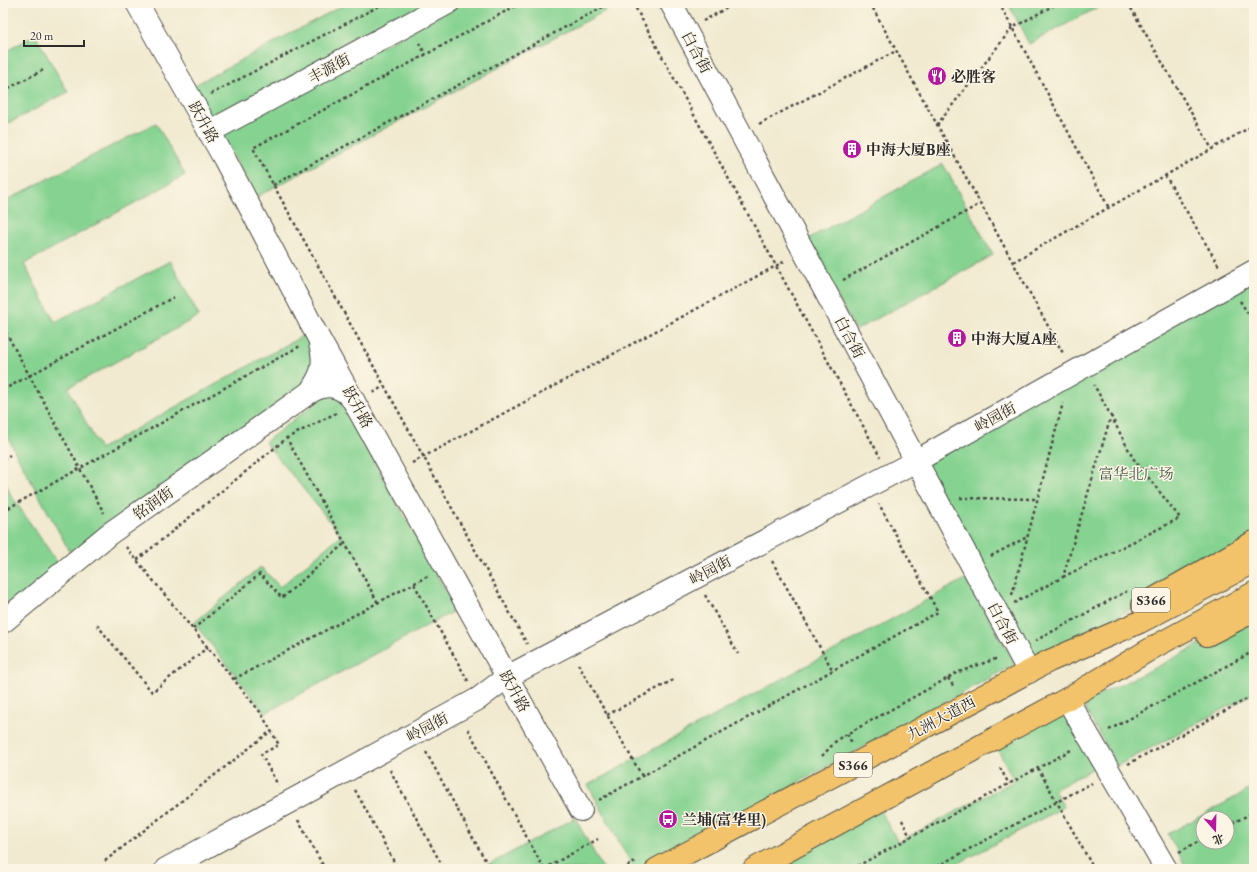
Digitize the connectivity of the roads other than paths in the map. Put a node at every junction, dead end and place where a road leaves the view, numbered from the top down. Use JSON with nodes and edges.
{"nodes":[{"id":1,"x":137,"y":3,"type":"edge"},
{"id":2,"x":448,"y":3,"type":"edge"},
{"id":3,"x":671,"y":3,"type":"edge"},
{"id":4,"x":209,"y":132,"type":"junction"},
{"id":5,"x":1254,"y":271,"type":"edge"},
{"id":6,"x":318,"y":337,"type":"junction"},
{"id":7,"x":310,"y":392,"type":"junction"},
{"id":8,"x":355,"y":403,"type":"junction"},
{"id":9,"x":916,"y":461,"type":"junction"},
{"id":10,"x":1254,"y":542,"type":"edge"},
{"id":11,"x":1254,"y":562,"type":"edge"},
{"id":12,"x":1250,"y":601,"type":"edge"},
{"id":13,"x":3,"y":622,"type":"edge"},
{"id":14,"x":1049,"y":661,"type":"junction"},
{"id":15,"x":1029,"y":672,"type":"junction"},
{"id":16,"x":507,"y":677,"type":"junction"},
{"id":17,"x":1067,"y":699,"type":"junction"},
{"id":18,"x":581,"y":810,"type":"road end"},
{"id":19,"x":650,"y":863,"type":"edge"},
{"id":20,"x":1164,"y":865,"type":"edge"},
{"id":21,"x":166,"y":869,"type":"edge"},
{"id":22,"x":754,"y":869,"type":"edge"}],
"edges":[{"from":1,"to":4,"type":"street","name":"跃升路"},
{"from":2,"to":4,"type":"street","name":"丰源街"},
{"from":3,"to":9,"type":"street","name":"白合街"},
{"from":4,"to":6,"type":"street","name":"跃升路"},
{"from":5,"to":9,"type":"street","name":"岭园街"},
{"from":6,"to":7,"type":"street","name":"铭润街"},
{"from":6,"to":8,"type":"street","name":"跃升路"},
{"from":7,"to":8,"type":"street","name":"铭润街"},
{"from":7,"to":13,"type":"street","name":"铭润街"},
{"from":8,"to":16,"type":"street","name":"跃升路"},
{"from":9,"to":15,"type":"street","name":"白合街"},
{"from":9,"to":16,"type":"street","name":"岭园街"},
{"from":10,"to":14,"type":"main road","number":"S366"},
{"from":11,"to":14,"type":"main road","name":"九洲大道西"},
{"from":12,"to":17,"type":"main road"},
{"from":14,"to":15,"type":"main road","name":"九洲大道西","number":"S366"},
{"from":15,"to":19,"type":"main road","name":"九洲大道西","number":"S366"},
{"from":16,"to":18,"type":"street","name":"跃升路"},
{"from":16,"to":21,"type":"street","name":"岭园街"},
{"from":17,"to":20,"type":"street"},
{"from":17,"to":22,"type":"main road"}]}
